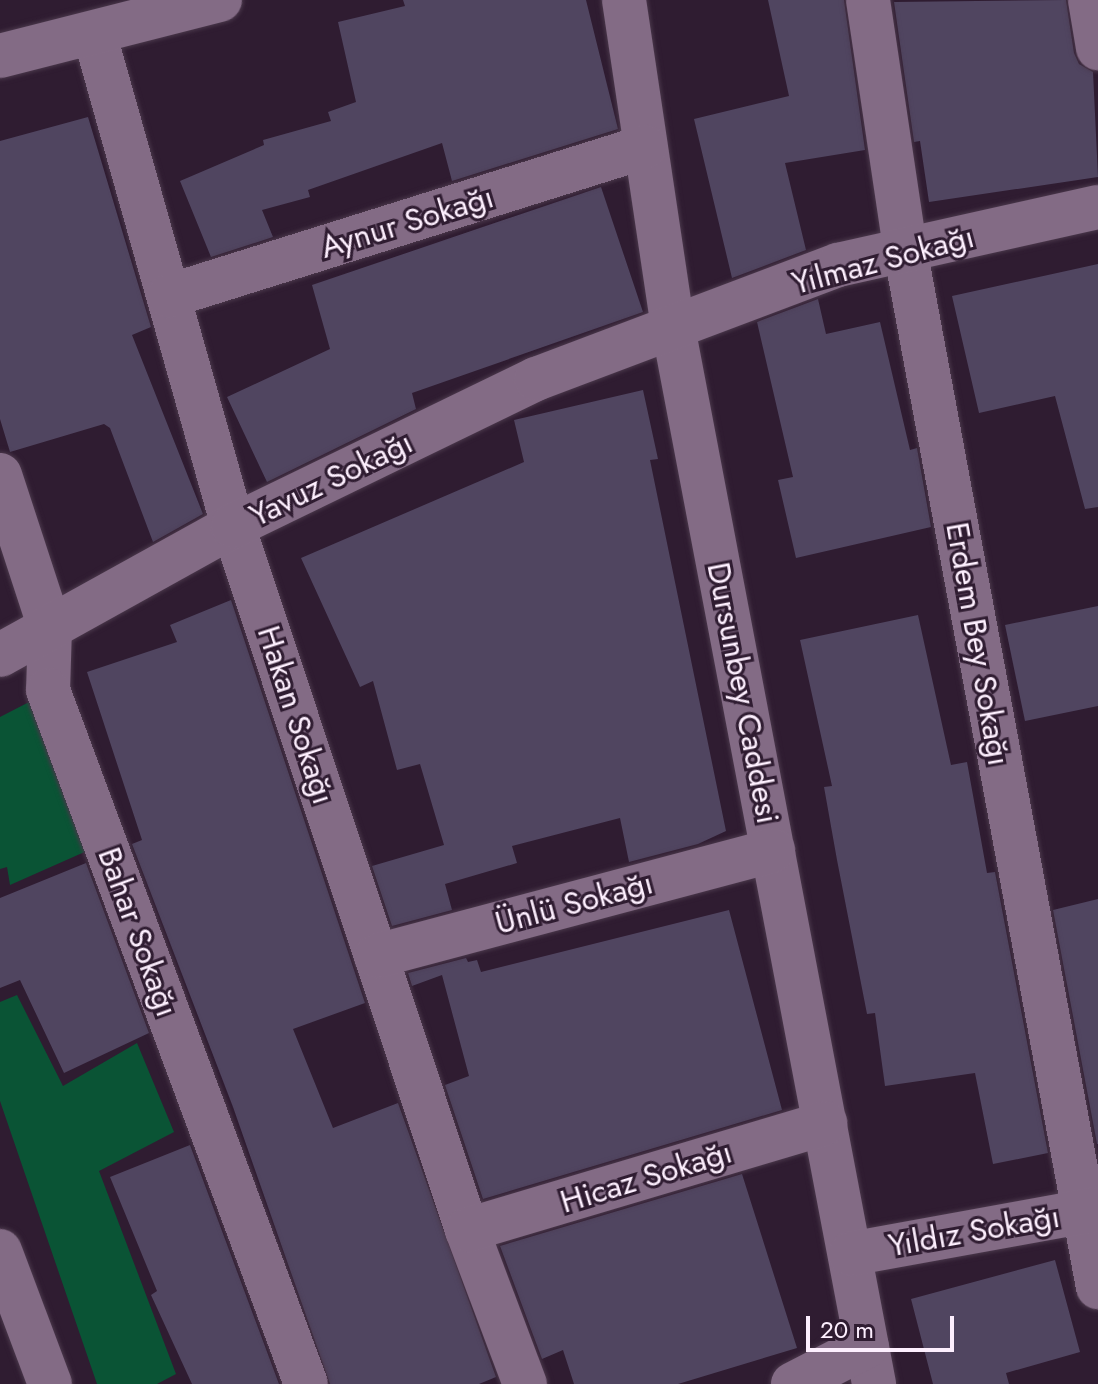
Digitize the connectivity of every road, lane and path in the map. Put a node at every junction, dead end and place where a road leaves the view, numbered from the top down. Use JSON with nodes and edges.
{"nodes":[{"id":1,"x":220,"y":0,"type":"edge"},
{"id":2,"x":624,"y":0,"type":"edge"},
{"id":3,"x":868,"y":0,"type":"edge"},
{"id":4,"x":1090,"y":0,"type":"edge"},
{"id":5,"x":95,"y":36,"type":"junction"},
{"id":6,"x":1098,"y":48,"type":"edge"},
{"id":7,"x":0,"y":56,"type":"edge"},
{"id":8,"x":645,"y":147,"type":"junction"},
{"id":9,"x":1098,"y":207,"type":"edge"},
{"id":10,"x":905,"y":249,"type":"junction"},
{"id":11,"x":169,"y":296,"type":"junction"},
{"id":12,"x":673,"y":327,"type":"junction"},
{"id":13,"x":0,"y":475,"type":"edge"},
{"id":14,"x":233,"y":526,"type":"junction"},
{"id":15,"x":50,"y":628,"type":"junction"},
{"id":16,"x":0,"y":655,"type":"edge"},
{"id":17,"x":773,"y":850,"type":"junction"},
{"id":18,"x":376,"y":956,"type":"junction"},
{"id":19,"x":825,"y":1123,"type":"junction"},
{"id":20,"x":1091,"y":1210,"type":"edge"},
{"id":21,"x":467,"y":1230,"type":"junction"},
{"id":22,"x":0,"y":1251,"type":"edge"},
{"id":23,"x":850,"y":1254,"type":"junction"},
{"id":24,"x":1098,"y":1287,"type":"edge"},
{"id":25,"x":871,"y":1365,"type":"edge"},
{"id":26,"x":50,"y":1384,"type":"edge"},
{"id":27,"x":306,"y":1384,"type":"edge"},
{"id":28,"x":525,"y":1384,"type":"edge"},
{"id":29,"x":793,"y":1384,"type":"edge"}],
"edges":[{"from":1,"to":5,"type":"street"},
{"from":2,"to":8,"type":"street","name":"Dursunbey Caddesi"},
{"from":3,"to":10,"type":"street","name":"Erdem Bey Sokağı"},
{"from":4,"to":6,"type":"street"},
{"from":5,"to":7,"type":"street"},
{"from":5,"to":11,"type":"street","name":"Hakan Sokağı"},
{"from":8,"to":11,"type":"street","name":"Aynur Sokağı"},
{"from":8,"to":12,"type":"street","name":"Dursunbey Caddesi"},
{"from":9,"to":10,"type":"street","name":"Yılmaz Sokağı"},
{"from":10,"to":12,"type":"street","name":"Yılmaz Sokağı"},
{"from":10,"to":20,"type":"street","name":"Erdem Bey Sokağı"},
{"from":11,"to":14,"type":"street","name":"Hakan Sokağı"},
{"from":12,"to":14,"type":"street","name":"Yavuz Sokağı"},
{"from":12,"to":17,"type":"street","name":"Dursunbey Caddesi"},
{"from":13,"to":15,"type":"street","name":"Bahar Sokağı"},
{"from":14,"to":15,"type":"street","name":"Yavuz Sokağı"},
{"from":14,"to":18,"type":"street","name":"Hakan Sokağı"},
{"from":15,"to":16,"type":"street","name":"Yavuz Sokağı"},
{"from":15,"to":27,"type":"street","name":"Bahar Sokağı"},
{"from":17,"to":18,"type":"street","name":"Ünlü Sokağı"},
{"from":17,"to":19,"type":"street","name":"Dursunbey Caddesi"},
{"from":18,"to":21,"type":"street","name":"Hakan Sokağı"},
{"from":19,"to":21,"type":"street","name":"Hicaz Sokağı"},
{"from":19,"to":23,"type":"street","name":"Dursunbey Caddesi"},
{"from":20,"to":23,"type":"street","name":"Yıldız Sokağı"},
{"from":20,"to":24,"type":"street","name":"Erdem Bey Sokağı"},
{"from":21,"to":28,"type":"street","name":"Hakan Sokağı"},
{"from":22,"to":26,"type":"street"},
{"from":23,"to":25,"type":"street","name":"Dursunbey Caddesi"},
{"from":25,"to":29,"type":"street"}]}
